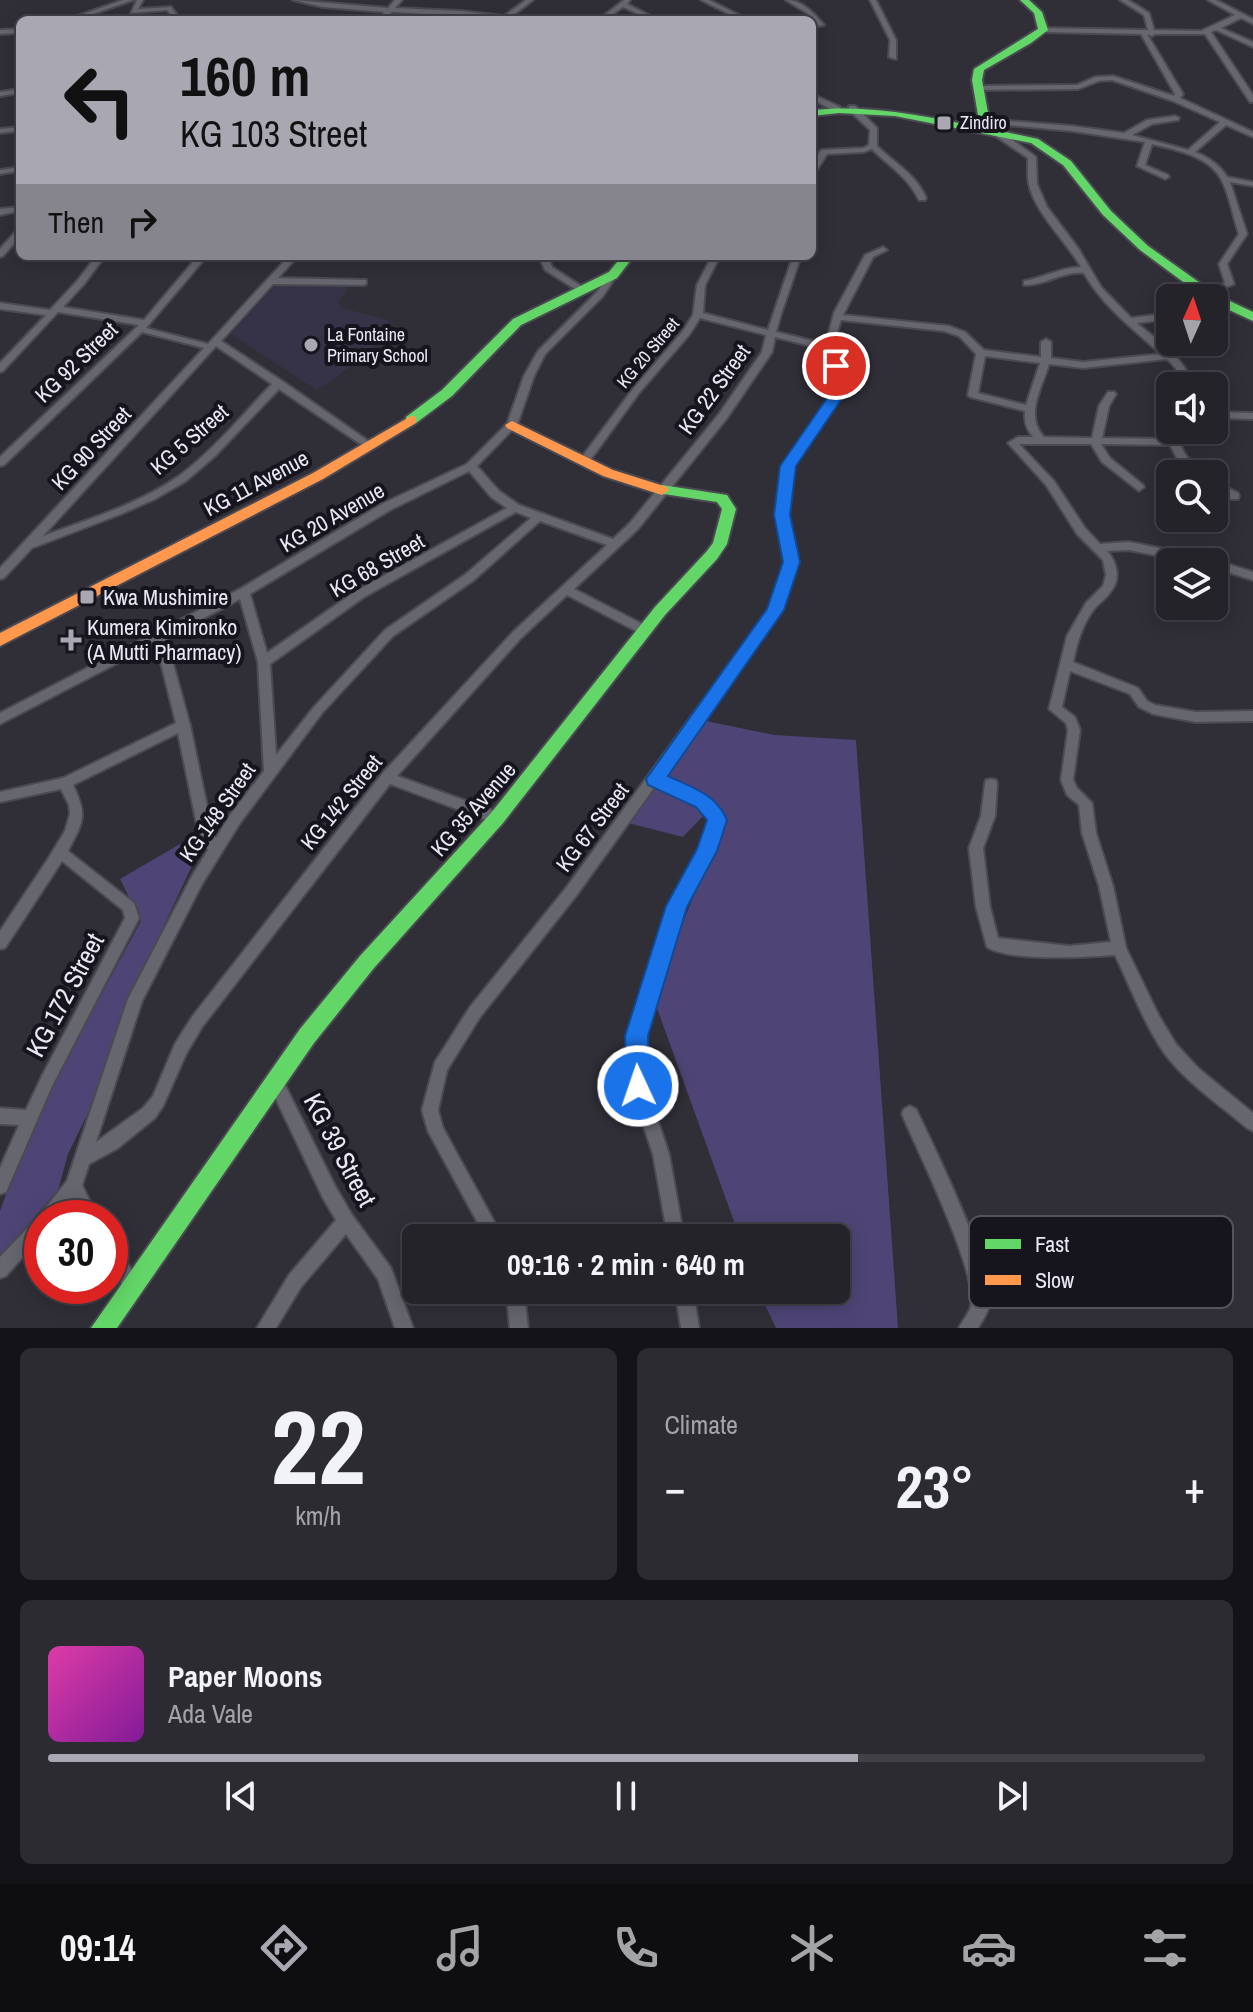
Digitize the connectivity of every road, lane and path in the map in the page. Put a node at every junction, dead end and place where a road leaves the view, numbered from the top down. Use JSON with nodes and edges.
{"nodes":[{"id":1,"x":130,"y":0,"type":"edge"},
{"id":2,"x":140,"y":0,"type":"edge"},
{"id":3,"x":296,"y":0,"type":"edge"},
{"id":4,"x":399,"y":0,"type":"edge"},
{"id":5,"x":530,"y":0,"type":"edge"},
{"id":6,"x":704,"y":0,"type":"edge"},
{"id":7,"x":789,"y":0,"type":"edge"},
{"id":8,"x":873,"y":0,"type":"edge"},
{"id":9,"x":1024,"y":0,"type":"edge"},
{"id":10,"x":1123,"y":0,"type":"edge"},
{"id":11,"x":1211,"y":0,"type":"edge"},
{"id":12,"x":455,"y":1,"type":"edge"},
{"id":13,"x":626,"y":2,"type":"edge"},
{"id":14,"x":393,"y":10,"type":"junction"},
{"id":15,"x":452,"y":12,"type":"junction"},
{"id":16,"x":81,"y":16,"type":"edge"},
{"id":17,"x":175,"y":16,"type":"edge"},
{"id":18,"x":385,"y":16,"type":"edge"},
{"id":19,"x":488,"y":16,"type":"edge"},
{"id":20,"x":509,"y":16,"type":"edge"},
{"id":21,"x":607,"y":16,"type":"edge"},
{"id":22,"x":649,"y":16,"type":"edge"},
{"id":23,"x":738,"y":16,"type":"edge"},
{"id":24,"x":813,"y":16,"type":"edge"},
{"id":25,"x":1241,"y":16,"type":"junction"},
{"id":26,"x":816,"y":20,"type":"edge"},
{"id":27,"x":1253,"y":22,"type":"edge"},
{"id":28,"x":821,"y":25,"type":"dead end"},
{"id":29,"x":1043,"y":30,"type":"junction"},
{"id":30,"x":1212,"y":30,"type":"junction"},
{"id":31,"x":1148,"y":34,"type":"junction"},
{"id":32,"x":1253,"y":45,"type":"edge"},
{"id":33,"x":893,"y":57,"type":"dead end"},
{"id":34,"x":979,"y":88,"type":"junction"},
{"id":35,"x":816,"y":97,"type":"edge"},
{"id":36,"x":1176,"y":99,"type":"junction"},
{"id":37,"x":1253,"y":100,"type":"edge"},
{"id":38,"x":845,"y":108,"type":"junction"},
{"id":39,"x":816,"y":112,"type":"edge"},
{"id":40,"x":1175,"y":118,"type":"dead end"},
{"id":41,"x":1224,"y":123,"type":"junction"},
{"id":42,"x":989,"y":128,"type":"junction"},
{"id":43,"x":1253,"y":135,"type":"edge"},
{"id":44,"x":1123,"y":137,"type":"junction"},
{"id":45,"x":1149,"y":142,"type":"junction"},
{"id":46,"x":873,"y":146,"type":"junction"},
{"id":47,"x":1189,"y":153,"type":"junction"},
{"id":48,"x":816,"y":165,"type":"edge"},
{"id":49,"x":1165,"y":177,"type":"dead end"},
{"id":50,"x":1225,"y":179,"type":"junction"},
{"id":51,"x":1253,"y":184,"type":"edge"},
{"id":52,"x":922,"y":198,"type":"dead end"},
{"id":53,"x":16,"y":236,"type":"edge"},
{"id":54,"x":883,"y":250,"type":"dead end"},
{"id":55,"x":0,"y":254,"type":"edge"},
{"id":56,"x":98,"y":260,"type":"edge"},
{"id":57,"x":200,"y":260,"type":"edge"},
{"id":58,"x":290,"y":260,"type":"edge"},
{"id":59,"x":544,"y":260,"type":"edge"},
{"id":60,"x":625,"y":260,"type":"edge"},
{"id":61,"x":714,"y":260,"type":"edge"},
{"id":62,"x":796,"y":260,"type":"edge"},
{"id":63,"x":1085,"y":270,"type":"junction"},
{"id":64,"x":613,"y":275,"type":"junction"},
{"id":65,"x":271,"y":281,"type":"junction"},
{"id":66,"x":363,"y":282,"type":"dead end"},
{"id":67,"x":1027,"y":283,"type":"dead end"},
{"id":68,"x":1194,"y":284,"type":"edge"},
{"id":69,"x":1228,"y":285,"type":"edge"},
{"id":70,"x":583,"y":290,"type":"junction"},
{"id":71,"x":1228,"y":305,"type":"edge"},
{"id":72,"x":0,"y":306,"type":"edge"},
{"id":73,"x":56,"y":311,"type":"junction"},
{"id":74,"x":698,"y":315,"type":"junction"},
{"id":75,"x":840,"y":317,"type":"junction"},
{"id":76,"x":1253,"y":317,"type":"edge"},
{"id":77,"x":1156,"y":318,"type":"edge"},
{"id":78,"x":1129,"y":321,"type":"junction"},
{"id":79,"x":143,"y":326,"type":"junction"},
{"id":80,"x":772,"y":335,"type":"junction"},
{"id":81,"x":1046,"y":342,"type":"dead end"},
{"id":82,"x":213,"y":344,"type":"junction"},
{"id":83,"x":1156,"y":344,"type":"edge"},
{"id":84,"x":830,"y":348,"type":"junction"},
{"id":85,"x":981,"y":353,"type":"junction"},
{"id":86,"x":1170,"y":356,"type":"joint"},
{"id":87,"x":1046,"y":359,"type":"junction"},
{"id":88,"x":0,"y":369,"type":"edge"},
{"id":89,"x":1182,"y":372,"type":"edge"},
{"id":90,"x":279,"y":383,"type":"junction"},
{"id":91,"x":1111,"y":394,"type":"dead end"},
{"id":92,"x":1030,"y":409,"type":"junction"},
{"id":93,"x":1228,"y":415,"type":"edge"},
{"id":94,"x":1253,"y":416,"type":"edge"},
{"id":95,"x":512,"y":425,"type":"junction"},
{"id":96,"x":1096,"y":440,"type":"junction"},
{"id":97,"x":1042,"y":441,"type":"junction"},
{"id":98,"x":1156,"y":442,"type":"edge"},
{"id":99,"x":369,"y":445,"type":"junction"},
{"id":100,"x":584,"y":461,"type":"junction"},
{"id":101,"x":0,"y":463,"type":"edge"},
{"id":102,"x":471,"y":466,"type":"junction"},
{"id":103,"x":1139,"y":487,"type":"dead end"},
{"id":104,"x":661,"y":490,"type":"junction"},
{"id":105,"x":1228,"y":492,"type":"edge"},
{"id":106,"x":1234,"y":496,"type":"dead end"},
{"id":107,"x":515,"y":508,"type":"junction"},
{"id":108,"x":537,"y":518,"type":"junction"},
{"id":109,"x":616,"y":544,"type":"junction"},
{"id":110,"x":27,"y":546,"type":"junction"},
{"id":111,"x":1099,"y":548,"type":"junction"},
{"id":112,"x":1156,"y":552,"type":"edge"},
{"id":113,"x":1228,"y":568,"type":"edge"},
{"id":114,"x":0,"y":575,"type":"edge"},
{"id":115,"x":1253,"y":576,"type":"edge"},
{"id":116,"x":567,"y":590,"type":"junction"},
{"id":117,"x":244,"y":592,"type":"junction"},
{"id":118,"x":646,"y":631,"type":"junction"},
{"id":119,"x":160,"y":636,"type":"junction"},
{"id":120,"x":0,"y":640,"type":"edge"},
{"id":121,"x":264,"y":662,"type":"junction"},
{"id":122,"x":1066,"y":664,"type":"junction"},
{"id":123,"x":1253,"y":716,"type":"edge"},
{"id":124,"x":0,"y":718,"type":"edge"},
{"id":125,"x":184,"y":725,"type":"junction"},
{"id":126,"x":271,"y":772,"type":"junction"},
{"id":127,"x":387,"y":778,"type":"junction"},
{"id":128,"x":655,"y":779,"type":"junction"},
{"id":129,"x":65,"y":783,"type":"junction"},
{"id":130,"x":991,"y":784,"type":"dead end"},
{"id":131,"x":0,"y":797,"type":"edge"},
{"id":132,"x":497,"y":818,"type":"junction"},
{"id":133,"x":215,"y":850,"type":"junction"},
{"id":134,"x":60,"y":852,"type":"junction"},
{"id":135,"x":0,"y":943,"type":"edge"},
{"id":136,"x":1119,"y":948,"type":"junction"},
{"id":137,"x":275,"y":1080,"type":"junction"},
{"id":138,"x":910,"y":1114,"type":"dead end"},
{"id":139,"x":0,"y":1116,"type":"edge"},
{"id":140,"x":32,"y":1118,"type":"junction"},
{"id":141,"x":1253,"y":1123,"type":"edge"},
{"id":142,"x":82,"y":1159,"type":"junction"},
{"id":143,"x":0,"y":1186,"type":"edge"},
{"id":144,"x":74,"y":1186,"type":"junction"},
{"id":145,"x":62,"y":1200,"type":"edge"},
{"id":146,"x":81,"y":1200,"type":"edge"},
{"id":147,"x":346,"y":1221,"type":"junction"},
{"id":148,"x":487,"y":1224,"type":"edge"},
{"id":149,"x":674,"y":1224,"type":"edge"},
{"id":150,"x":24,"y":1243,"type":"edge"},
{"id":151,"x":969,"y":1257,"type":"edge"},
{"id":152,"x":0,"y":1270,"type":"edge"},
{"id":153,"x":128,"y":1278,"type":"edge"},
{"id":154,"x":132,"y":1284,"type":"junction"},
{"id":155,"x":516,"y":1304,"type":"edge"},
{"id":156,"x":686,"y":1304,"type":"edge"},
{"id":157,"x":980,"y":1308,"type":"edge"},
{"id":158,"x":103,"y":1328,"type":"edge"},
{"id":159,"x":266,"y":1328,"type":"edge"},
{"id":160,"x":404,"y":1328,"type":"edge"},
{"id":161,"x":519,"y":1328,"type":"edge"},
{"id":162,"x":690,"y":1328,"type":"edge"},
{"id":163,"x":968,"y":1328,"type":"edge"}],
"edges":[{"from":1,"to":16,"type":"street"},
{"from":2,"to":17,"type":"street"},
{"from":3,"to":14,"type":"street"},
{"from":4,"to":14,"type":"street"},
{"from":5,"to":20,"type":"street"},
{"from":6,"to":23,"type":"street"},
{"from":7,"to":24,"type":"street"},
{"from":8,"to":33,"type":"street"},
{"from":9,"to":29,"type":"main road"},
{"from":10,"to":31,"type":"street"},
{"from":11,"to":25,"type":"street"},
{"from":12,"to":15,"type":"street"},
{"from":13,"to":21,"type":"street"},
{"from":13,"to":22,"type":"street"},
{"from":14,"to":15,"type":"street"},
{"from":14,"to":18,"type":"street"},
{"from":15,"to":19,"type":"street"},
{"from":25,"to":27,"type":"street"},
{"from":25,"to":30,"type":"street"},
{"from":26,"to":28,"type":"street"},
{"from":29,"to":31,"type":"street"},
{"from":29,"to":34,"type":"main road"},
{"from":30,"to":31,"type":"street"},
{"from":30,"to":32,"type":"street"},
{"from":30,"to":37,"type":"street"},
{"from":31,"to":36,"type":"street"},
{"from":34,"to":36,"type":"street"},
{"from":34,"to":42,"type":"main road"},
{"from":35,"to":38,"type":"street"},
{"from":36,"to":41,"type":"street"},
{"from":38,"to":39,"type":"main road"},
{"from":38,"to":42,"type":"main road"},
{"from":38,"to":46,"type":"street"},
{"from":40,"to":44,"type":"street"},
{"from":41,"to":43,"type":"street"},
{"from":41,"to":47,"type":"street"},
{"from":42,"to":44,"type":"street"},
{"from":42,"to":63,"type":"street"},
{"from":42,"to":68,"type":"main road"},
{"from":44,"to":45,"type":"street"},
{"from":45,"to":47,"type":"street"},
{"from":45,"to":49,"type":"street"},
{"from":46,"to":48,"type":"street"},
{"from":46,"to":52,"type":"street"},
{"from":47,"to":50,"type":"street"},
{"from":50,"to":51,"type":"street"},
{"from":50,"to":69,"type":"street"},
{"from":53,"to":55,"type":"street"},
{"from":54,"to":75,"type":"street"},
{"from":56,"to":73,"type":"street"},
{"from":57,"to":79,"type":"street"},
{"from":58,"to":65,"type":"street","name":"KG 90 Street"},
{"from":59,"to":70,"type":"street"},
{"from":60,"to":64,"type":"main road"},
{"from":61,"to":74,"type":"street","name":"KG 20 Street"},
{"from":62,"to":80,"type":"street","name":"KG 22 Street"},
{"from":63,"to":67,"type":"street"},
{"from":63,"to":78,"type":"street"},
{"from":64,"to":70,"type":"main road","name":"KG 11 Avenue"},
{"from":64,"to":95,"type":"street","name":"KG 20 Avenue"},
{"from":65,"to":66,"type":"street"},
{"from":65,"to":82,"type":"street","name":"KG 90 Street"},
{"from":70,"to":99,"type":"main road","name":"KG 11 Avenue"},
{"from":71,"to":76,"type":"main road"},
{"from":72,"to":73,"type":"street"},
{"from":73,"to":79,"type":"street"},
{"from":73,"to":88,"type":"street"},
{"from":74,"to":80,"type":"street"},
{"from":74,"to":100,"type":"street","name":"KG 20 Street"},
{"from":75,"to":84,"type":"street"},
{"from":75,"to":85,"type":"street"},
{"from":77,"to":78,"type":"street"},
{"from":78,"to":83,"type":"street"},
{"from":79,"to":82,"type":"street"},
{"from":79,"to":101,"type":"street","name":"KG 92 Street"},
{"from":80,"to":84,"type":"street"},
{"from":80,"to":104,"type":"street","name":"KG 22 Street"},
{"from":81,"to":87,"type":"street"},
{"from":82,"to":90,"type":"street"},
{"from":82,"to":110,"type":"street","name":"KG 90 Street"},
{"from":84,"to":128,"type":"street","name":"KG 67 Street"},
{"from":85,"to":87,"type":"street"},
{"from":85,"to":92,"type":"street"},
{"from":86,"to":87,"type":"street"},
{"from":86,"to":89,"type":"street"},
{"from":87,"to":92,"type":"street"},
{"from":90,"to":99,"type":"street"},
{"from":90,"to":110,"type":"street","name":"KG 5 Street"},
{"from":91,"to":96,"type":"street"},
{"from":92,"to":97,"type":"street"},
{"from":93,"to":94,"type":"street"},
{"from":95,"to":100,"type":"main road","name":"KG 35 Avenue"},
{"from":95,"to":102,"type":"street","name":"KG 20 Avenue"},
{"from":96,"to":97,"type":"street"},
{"from":96,"to":98,"type":"street"},
{"from":96,"to":103,"type":"street"},
{"from":97,"to":111,"type":"street"},
{"from":99,"to":120,"type":"main road","name":"KG 11 Avenue"},
{"from":100,"to":104,"type":"main road","name":"KG 35 Avenue"},
{"from":102,"to":107,"type":"street"},
{"from":102,"to":117,"type":"street","name":"KG 20 Avenue"},
{"from":104,"to":109,"type":"street","name":"KG 142 Street"},
{"from":104,"to":118,"type":"main road","name":"KG 35 Avenue"},
{"from":105,"to":106,"type":"street"},
{"from":107,"to":108,"type":"street"},
{"from":107,"to":121,"type":"street","name":"KG 68 Street"},
{"from":108,"to":109,"type":"street"},
{"from":108,"to":126,"type":"street","name":"KG 148 Street"},
{"from":109,"to":116,"type":"street","name":"KG 142 Street"},
{"from":110,"to":114,"type":"street","name":"KG 90 Street"},
{"from":111,"to":112,"type":"street"},
{"from":111,"to":122,"type":"street"},
{"from":113,"to":115,"type":"street"},
{"from":116,"to":118,"type":"street"},
{"from":116,"to":127,"type":"street","name":"KG 142 Street"},
{"from":117,"to":119,"type":"street","name":"KG 20 Avenue"},
{"from":117,"to":121,"type":"street"},
{"from":118,"to":132,"type":"main road","name":"KG 35 Avenue"},
{"from":119,"to":124,"type":"street","name":"KG 20 Avenue"},
{"from":119,"to":125,"type":"street"},
{"from":121,"to":126,"type":"street"},
{"from":122,"to":123,"type":"street"},
{"from":122,"to":136,"type":"street"},
{"from":125,"to":129,"type":"street"},
{"from":125,"to":133,"type":"street"},
{"from":126,"to":133,"type":"street","name":"KG 148 Street"},
{"from":127,"to":132,"type":"street"},
{"from":127,"to":142,"type":"street","name":"KG 142 Street"},
{"from":128,"to":148,"type":"street","name":"KG 67 Street"},
{"from":128,"to":149,"type":"street"},
{"from":129,"to":131,"type":"street"},
{"from":129,"to":134,"type":"street"},
{"from":130,"to":136,"type":"street"},
{"from":132,"to":137,"type":"main road","name":"KG 35 Avenue"},
{"from":133,"to":142,"type":"street","name":"KG 148 Street"},
{"from":134,"to":135,"type":"street"},
{"from":134,"to":140,"type":"street","name":"KG 172 Street"},
{"from":136,"to":141,"type":"street"},
{"from":137,"to":147,"type":"street","name":"KG 39 Street"},
{"from":137,"to":154,"type":"main road","name":"KG 35 Avenue"},
{"from":138,"to":151,"type":"street"},
{"from":139,"to":140,"type":"street"},
{"from":140,"to":143,"type":"street","name":"KG 172 Street"},
{"from":142,"to":144,"type":"street","name":"KG 148 Street"},
{"from":144,"to":145,"type":"street"},
{"from":144,"to":146,"type":"street"},
{"from":147,"to":159,"type":"street"},
{"from":147,"to":160,"type":"street","name":"KG 39 Street"},
{"from":150,"to":152,"type":"street"},
{"from":153,"to":154,"type":"street"},
{"from":154,"to":158,"type":"main road","name":"KG 35 Avenue"},
{"from":155,"to":161,"type":"street"},
{"from":156,"to":162,"type":"street"},
{"from":157,"to":163,"type":"street"}]}
